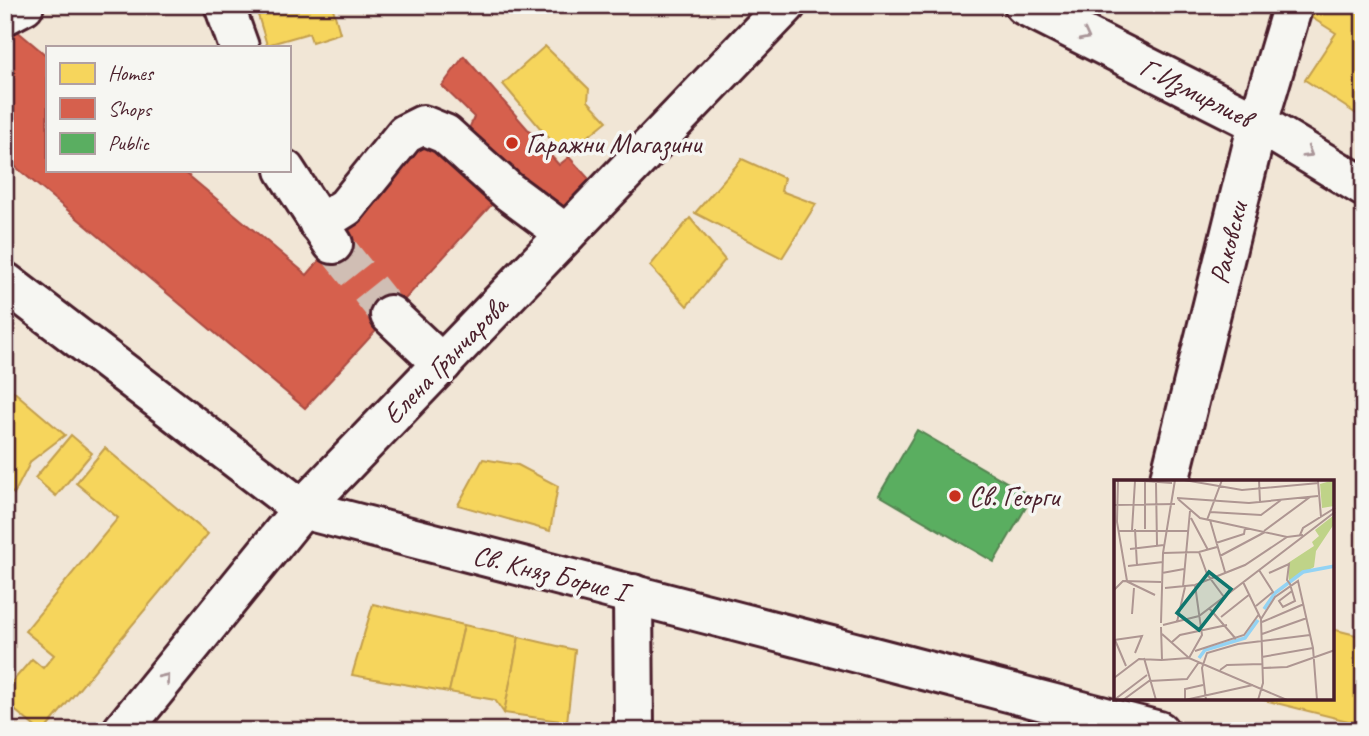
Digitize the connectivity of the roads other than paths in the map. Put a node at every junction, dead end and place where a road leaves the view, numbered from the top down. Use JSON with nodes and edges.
{"nodes":[{"id":1,"x":24,"y":5,"type":"edge"},
{"id":2,"x":224,"y":5,"type":"edge"},
{"id":3,"x":786,"y":5,"type":"edge"},
{"id":4,"x":1024,"y":5,"type":"edge"},
{"id":5,"x":1293,"y":5,"type":"edge"},
{"id":6,"x":5,"y":15,"type":"edge"},
{"id":7,"x":239,"y":46,"type":"edge"},
{"id":8,"x":1258,"y":123,"type":"junction"},
{"id":9,"x":286,"y":172,"type":"edge"},
{"id":10,"x":1364,"y":187,"type":"edge"},
{"id":11,"x":566,"y":234,"type":"junction"},
{"id":12,"x":5,"y":282,"type":"edge"},
{"id":13,"x":390,"y":315,"type":"tunnel mouth"},
{"id":14,"x":442,"y":364,"type":"junction"},
{"id":15,"x":1169,"y":480,"type":"edge"},
{"id":16,"x":302,"y":509,"type":"junction"},
{"id":17,"x":633,"y":594,"type":"junction"},
{"id":18,"x":1113,"y":707,"type":"edge"},
{"id":19,"x":122,"y":731,"type":"edge"},
{"id":20,"x":634,"y":731,"type":"edge"},
{"id":21,"x":1159,"y":731,"type":"edge"}],
"edges":[{"from":1,"to":6,"type":"street"},
{"from":2,"to":7,"type":"street"},
{"from":3,"to":11,"type":"street","name":"Елена Грънчарова"},
{"from":4,"to":8,"type":"street","name":"Г.Измирлиев","one_way":true},
{"from":5,"to":8,"type":"street","name":"Раковски"},
{"from":8,"to":10,"type":"street","name":"Г.Измирлиев","one_way":true},
{"from":8,"to":15,"type":"street","name":"Раковски"},
{"from":9,"to":11,"type":"street"},
{"from":11,"to":14,"type":"street","name":"Елена Грънчарова"},
{"from":12,"to":16,"type":"street","name":"Св. Княз Борис I"},
{"from":13,"to":14,"type":"street"},
{"from":14,"to":16,"type":"street","name":"Елена Грънчарова"},
{"from":16,"to":17,"type":"street","name":"Св. Княз Борис I"},
{"from":19,"to":16,"type":"street","name":"Елена Грънчарова","one_way":true},
{"from":17,"to":18,"type":"street","name":"Св. Княз Борис I"},
{"from":17,"to":20,"type":"street"},
{"from":18,"to":21,"type":"street","name":"Св. Княз Борис I"}]}
